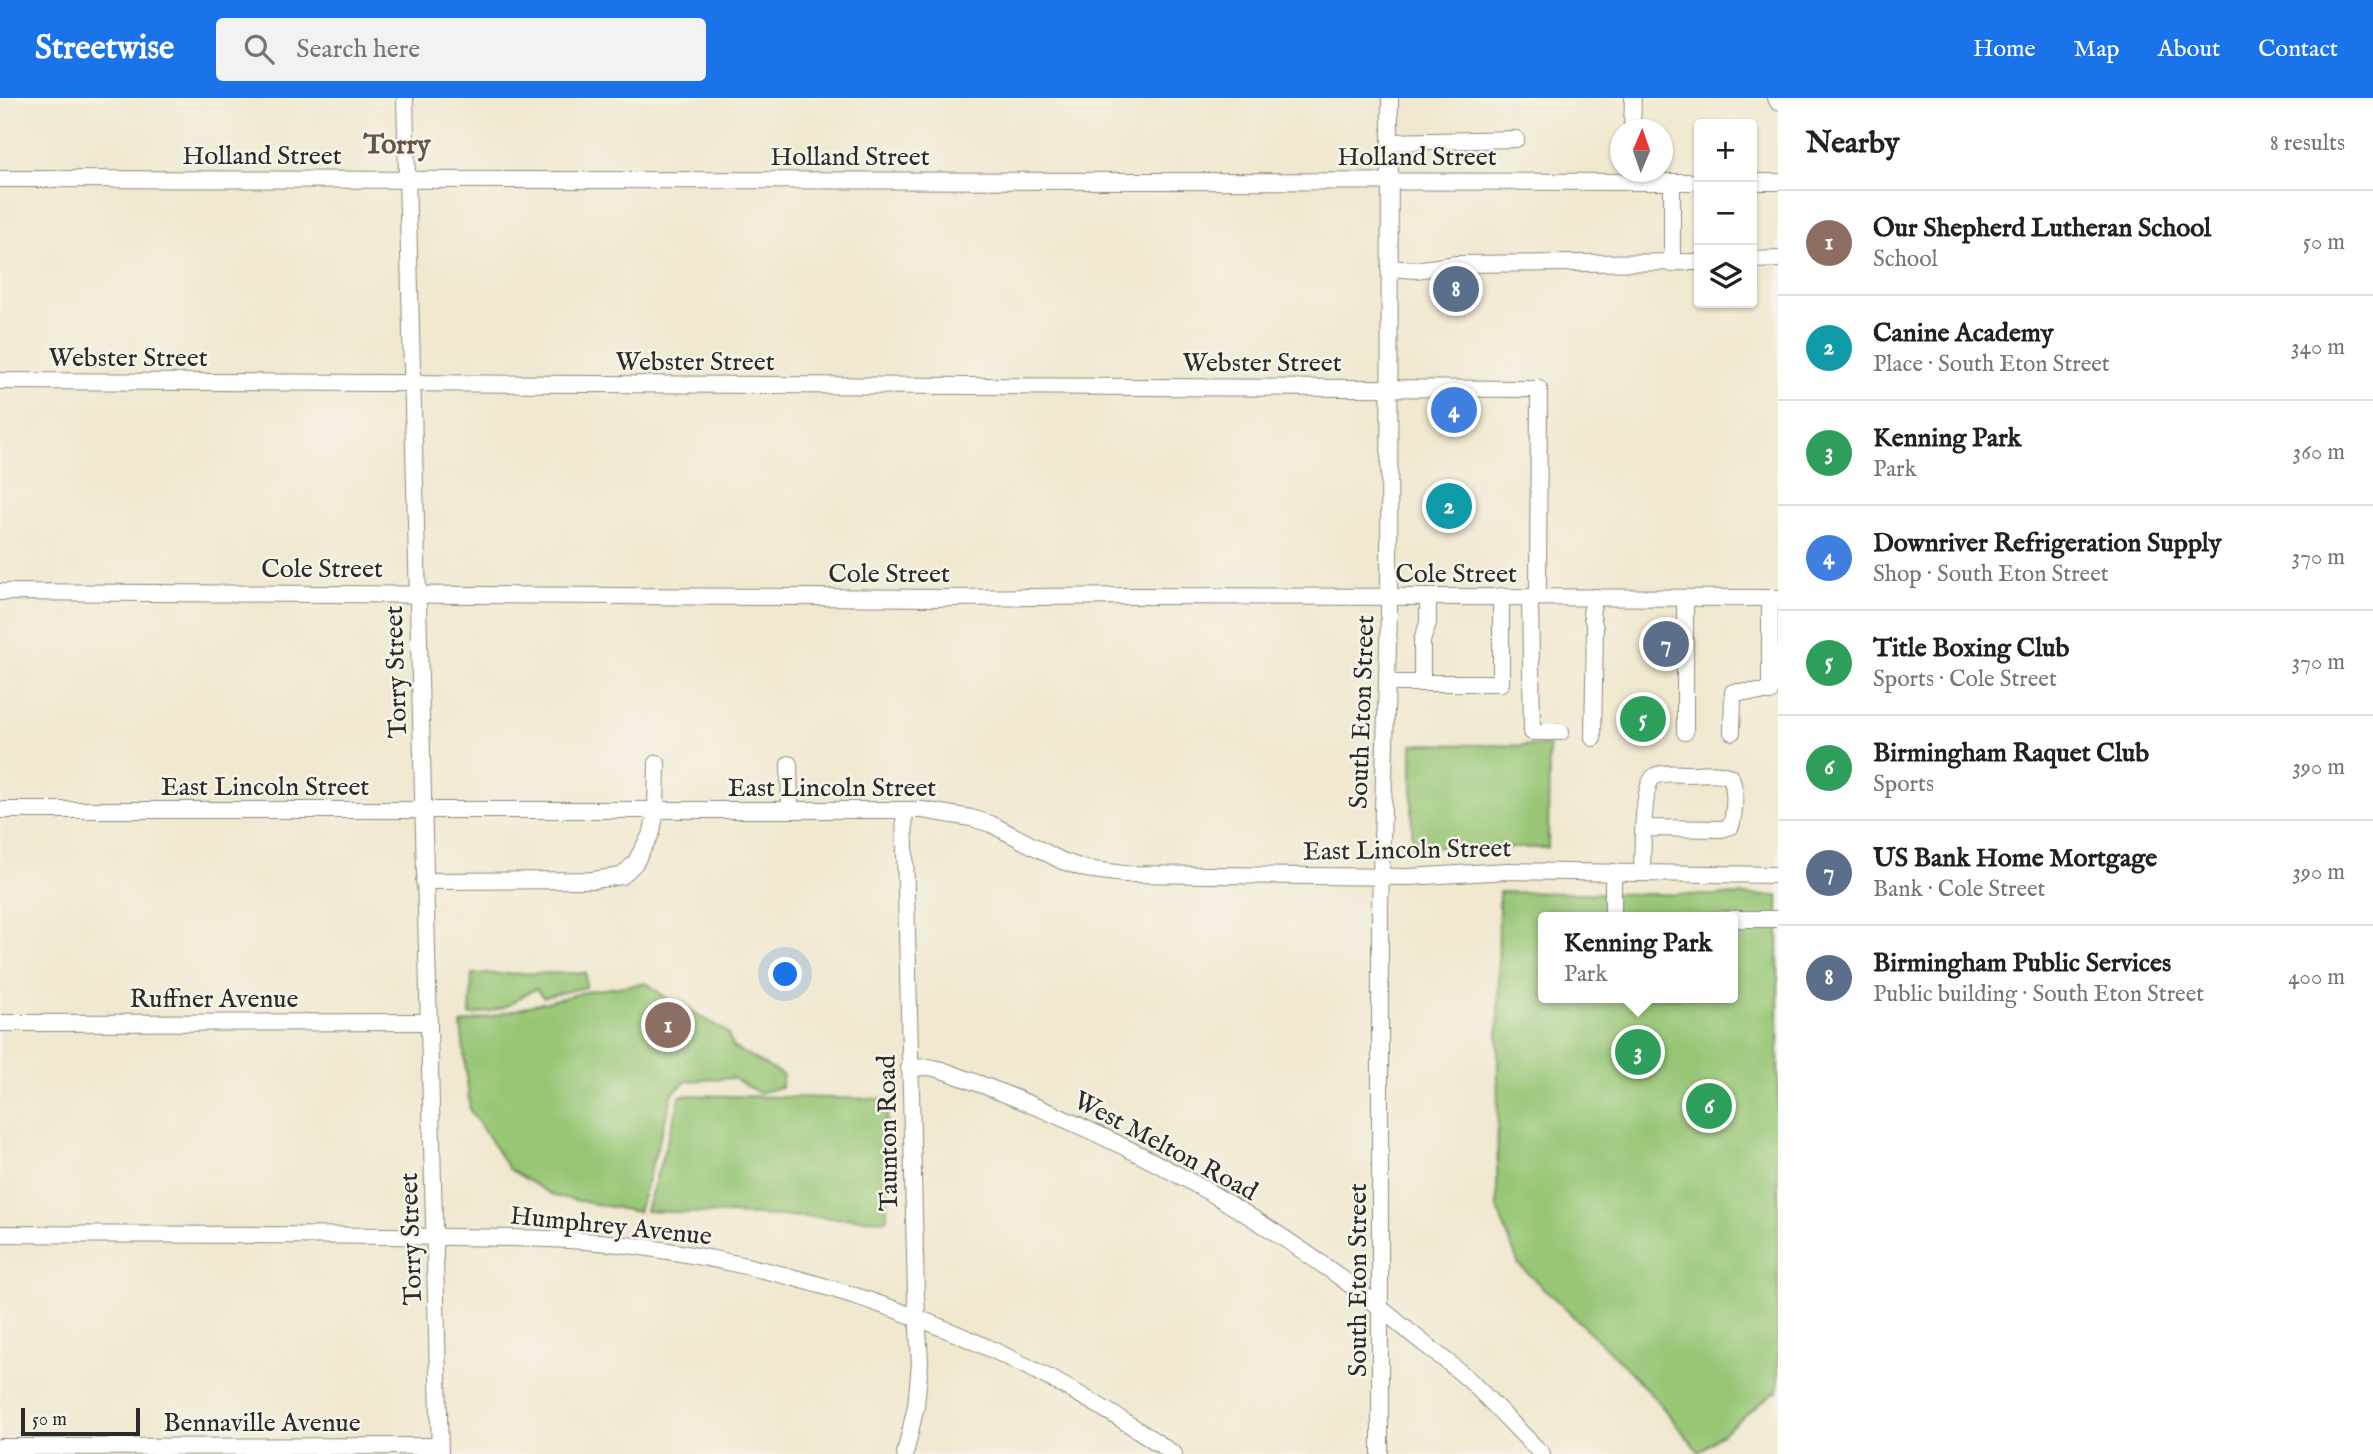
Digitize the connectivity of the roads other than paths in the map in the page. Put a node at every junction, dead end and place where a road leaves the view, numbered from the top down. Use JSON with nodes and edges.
{"nodes":[{"id":1,"x":405,"y":98,"type":"edge"},
{"id":2,"x":1390,"y":98,"type":"edge"},
{"id":3,"x":1633,"y":98,"type":"edge"},
{"id":4,"x":1632,"y":119,"type":"edge"},
{"id":5,"x":1516,"y":139,"type":"dead end"},
{"id":6,"x":1390,"y":142,"type":"junction"},
{"id":7,"x":1610,"y":176,"type":"edge"},
{"id":8,"x":0,"y":179,"type":"edge"},
{"id":9,"x":406,"y":179,"type":"junction"},
{"id":10,"x":1389,"y":181,"type":"junction"},
{"id":11,"x":1672,"y":182,"type":"edge"},
{"id":12,"x":1673,"y":182,"type":"edge"},
{"id":13,"x":1694,"y":182,"type":"edge"},
{"id":14,"x":1757,"y":182,"type":"edge"},
{"id":15,"x":1778,"y":182,"type":"edge"},
{"id":16,"x":1778,"y":258,"type":"edge"},
{"id":17,"x":1757,"y":260,"type":"edge"},
{"id":18,"x":1694,"y":262,"type":"edge"},
{"id":19,"x":1672,"y":264,"type":"junction"},
{"id":20,"x":1389,"y":268,"type":"junction"},
{"id":21,"x":0,"y":381,"type":"edge"},
{"id":22,"x":411,"y":383,"type":"junction"},
{"id":23,"x":1389,"y":387,"type":"junction"},
{"id":24,"x":0,"y":592,"type":"edge"},
{"id":25,"x":417,"y":593,"type":"junction"},
{"id":26,"x":1389,"y":597,"type":"junction"},
{"id":27,"x":1428,"y":597,"type":"junction"},
{"id":28,"x":1501,"y":597,"type":"junction"},
{"id":29,"x":1534,"y":597,"type":"junction"},
{"id":30,"x":1595,"y":597,"type":"junction"},
{"id":31,"x":1685,"y":598,"type":"junction"},
{"id":32,"x":1774,"y":598,"type":"edge"},
{"id":33,"x":1387,"y":683,"type":"junction"},
{"id":34,"x":1422,"y":683,"type":"junction"},
{"id":35,"x":1561,"y":732,"type":"dead end"},
{"id":36,"x":1685,"y":732,"type":"dead end"},
{"id":37,"x":1732,"y":732,"type":"dead end"},
{"id":38,"x":1593,"y":738,"type":"dead end"},
{"id":39,"x":657,"y":763,"type":"dead end"},
{"id":40,"x":789,"y":764,"type":"dead end"},
{"id":41,"x":0,"y":810,"type":"edge"},
{"id":42,"x":790,"y":810,"type":"junction"},
{"id":43,"x":904,"y":810,"type":"junction"},
{"id":44,"x":423,"y":811,"type":"junction"},
{"id":45,"x":656,"y":811,"type":"junction"},
{"id":46,"x":1644,"y":828,"type":"junction"},
{"id":47,"x":1613,"y":872,"type":"junction"},
{"id":48,"x":1642,"y":873,"type":"junction"},
{"id":49,"x":1778,"y":875,"type":"edge"},
{"id":50,"x":1381,"y":877,"type":"junction"},
{"id":51,"x":424,"y":881,"type":"junction"},
{"id":52,"x":1613,"y":912,"type":"edge"},
{"id":53,"x":1738,"y":919,"type":"edge"},
{"id":54,"x":1778,"y":919,"type":"edge"},
{"id":55,"x":427,"y":1022,"type":"junction"},
{"id":56,"x":0,"y":1023,"type":"edge"},
{"id":57,"x":909,"y":1068,"type":"junction"},
{"id":58,"x":0,"y":1234,"type":"edge"},
{"id":59,"x":434,"y":1236,"type":"junction"},
{"id":60,"x":1381,"y":1308,"type":"junction"},
{"id":61,"x":918,"y":1317,"type":"junction"},
{"id":62,"x":0,"y":1447,"type":"edge"},
{"id":63,"x":439,"y":1450,"type":"edge"},
{"id":64,"x":905,"y":1454,"type":"edge"},
{"id":65,"x":1174,"y":1454,"type":"edge"},
{"id":66,"x":1380,"y":1454,"type":"edge"},
{"id":67,"x":1542,"y":1454,"type":"edge"}],
"edges":[{"from":1,"to":9,"type":"street","name":"Torry Street"},
{"from":2,"to":6,"type":"street","name":"South Eton Street"},
{"from":3,"to":4,"type":"street"},
{"from":5,"to":6,"type":"street"},
{"from":6,"to":10,"type":"street","name":"South Eton Street"},
{"from":7,"to":10,"type":"street","name":"Holland Street"},
{"from":8,"to":9,"type":"street","name":"Holland Street"},
{"from":9,"to":10,"type":"street","name":"Holland Street"},
{"from":9,"to":22,"type":"street","name":"Torry Street"},
{"from":10,"to":20,"type":"street","name":"South Eton Street"},
{"from":11,"to":19,"type":"street"},
{"from":12,"to":13,"type":"street","name":"Holland Street"},
{"from":14,"to":15,"type":"street"},
{"from":16,"to":17,"type":"street"},
{"from":18,"to":19,"type":"street"},
{"from":19,"to":20,"type":"street"},
{"from":20,"to":23,"type":"street","name":"South Eton Street"},
{"from":21,"to":22,"type":"street","name":"Webster Street"},
{"from":22,"to":23,"type":"street","name":"Webster Street"},
{"from":22,"to":25,"type":"street","name":"Torry Street"},
{"from":23,"to":26,"type":"street","name":"South Eton Street"},
{"from":23,"to":29,"type":"street","name":"Webster Street"},
{"from":24,"to":25,"type":"street","name":"Cole Street"},
{"from":25,"to":26,"type":"street","name":"Cole Street"},
{"from":25,"to":44,"type":"street","name":"Torry Street"},
{"from":26,"to":27,"type":"street","name":"Cole Street"},
{"from":26,"to":33,"type":"street","name":"South Eton Street"},
{"from":27,"to":28,"type":"street","name":"Cole Street"},
{"from":27,"to":34,"type":"street"},
{"from":28,"to":29,"type":"street","name":"Cole Street"},
{"from":28,"to":34,"type":"street"},
{"from":29,"to":30,"type":"street","name":"Cole Street"},
{"from":29,"to":35,"type":"street"},
{"from":30,"to":31,"type":"street","name":"Cole Street"},
{"from":30,"to":38,"type":"street"},
{"from":31,"to":32,"type":"street","name":"Cole Street"},
{"from":31,"to":36,"type":"street"},
{"from":32,"to":37,"type":"street"},
{"from":33,"to":34,"type":"street"},
{"from":33,"to":50,"type":"street","name":"South Eton Street"},
{"from":39,"to":45,"type":"street"},
{"from":40,"to":42,"type":"street"},
{"from":41,"to":44,"type":"street","name":"East Lincoln Street"},
{"from":42,"to":43,"type":"street","name":"East Lincoln Street"},
{"from":42,"to":45,"type":"street","name":"East Lincoln Street"},
{"from":43,"to":50,"type":"street","name":"East Lincoln Street"},
{"from":43,"to":57,"type":"street","name":"Taunton Road"},
{"from":44,"to":45,"type":"street","name":"East Lincoln Street"},
{"from":44,"to":51,"type":"street","name":"Torry Street"},
{"from":45,"to":51,"type":"street"},
{"from":46,"to":46,"type":"street"},
{"from":46,"to":48,"type":"street"},
{"from":47,"to":48,"type":"street","name":"East Lincoln Street"},
{"from":47,"to":50,"type":"street","name":"East Lincoln Street"},
{"from":47,"to":52,"type":"street"},
{"from":48,"to":49,"type":"street","name":"East Lincoln Street"},
{"from":50,"to":60,"type":"street","name":"South Eton Street"},
{"from":51,"to":55,"type":"street","name":"Torry Street"},
{"from":53,"to":54,"type":"street"},
{"from":55,"to":56,"type":"street","name":"Ruffner Avenue"},
{"from":55,"to":59,"type":"street","name":"Torry Street"},
{"from":57,"to":60,"type":"street","name":"West Melton Road"},
{"from":57,"to":61,"type":"street","name":"Taunton Road"},
{"from":58,"to":59,"type":"street","name":"Humphrey Avenue"},
{"from":59,"to":61,"type":"street","name":"Humphrey Avenue"},
{"from":59,"to":63,"type":"street","name":"Torry Street"},
{"from":60,"to":66,"type":"street","name":"South Eton Street"},
{"from":60,"to":67,"type":"street","name":"West Melton Road"},
{"from":61,"to":64,"type":"street","name":"Taunton Road"},
{"from":61,"to":65,"type":"street","name":"Humphrey Avenue"},
{"from":62,"to":63,"type":"street","name":"Bennaville Avenue"}]}
